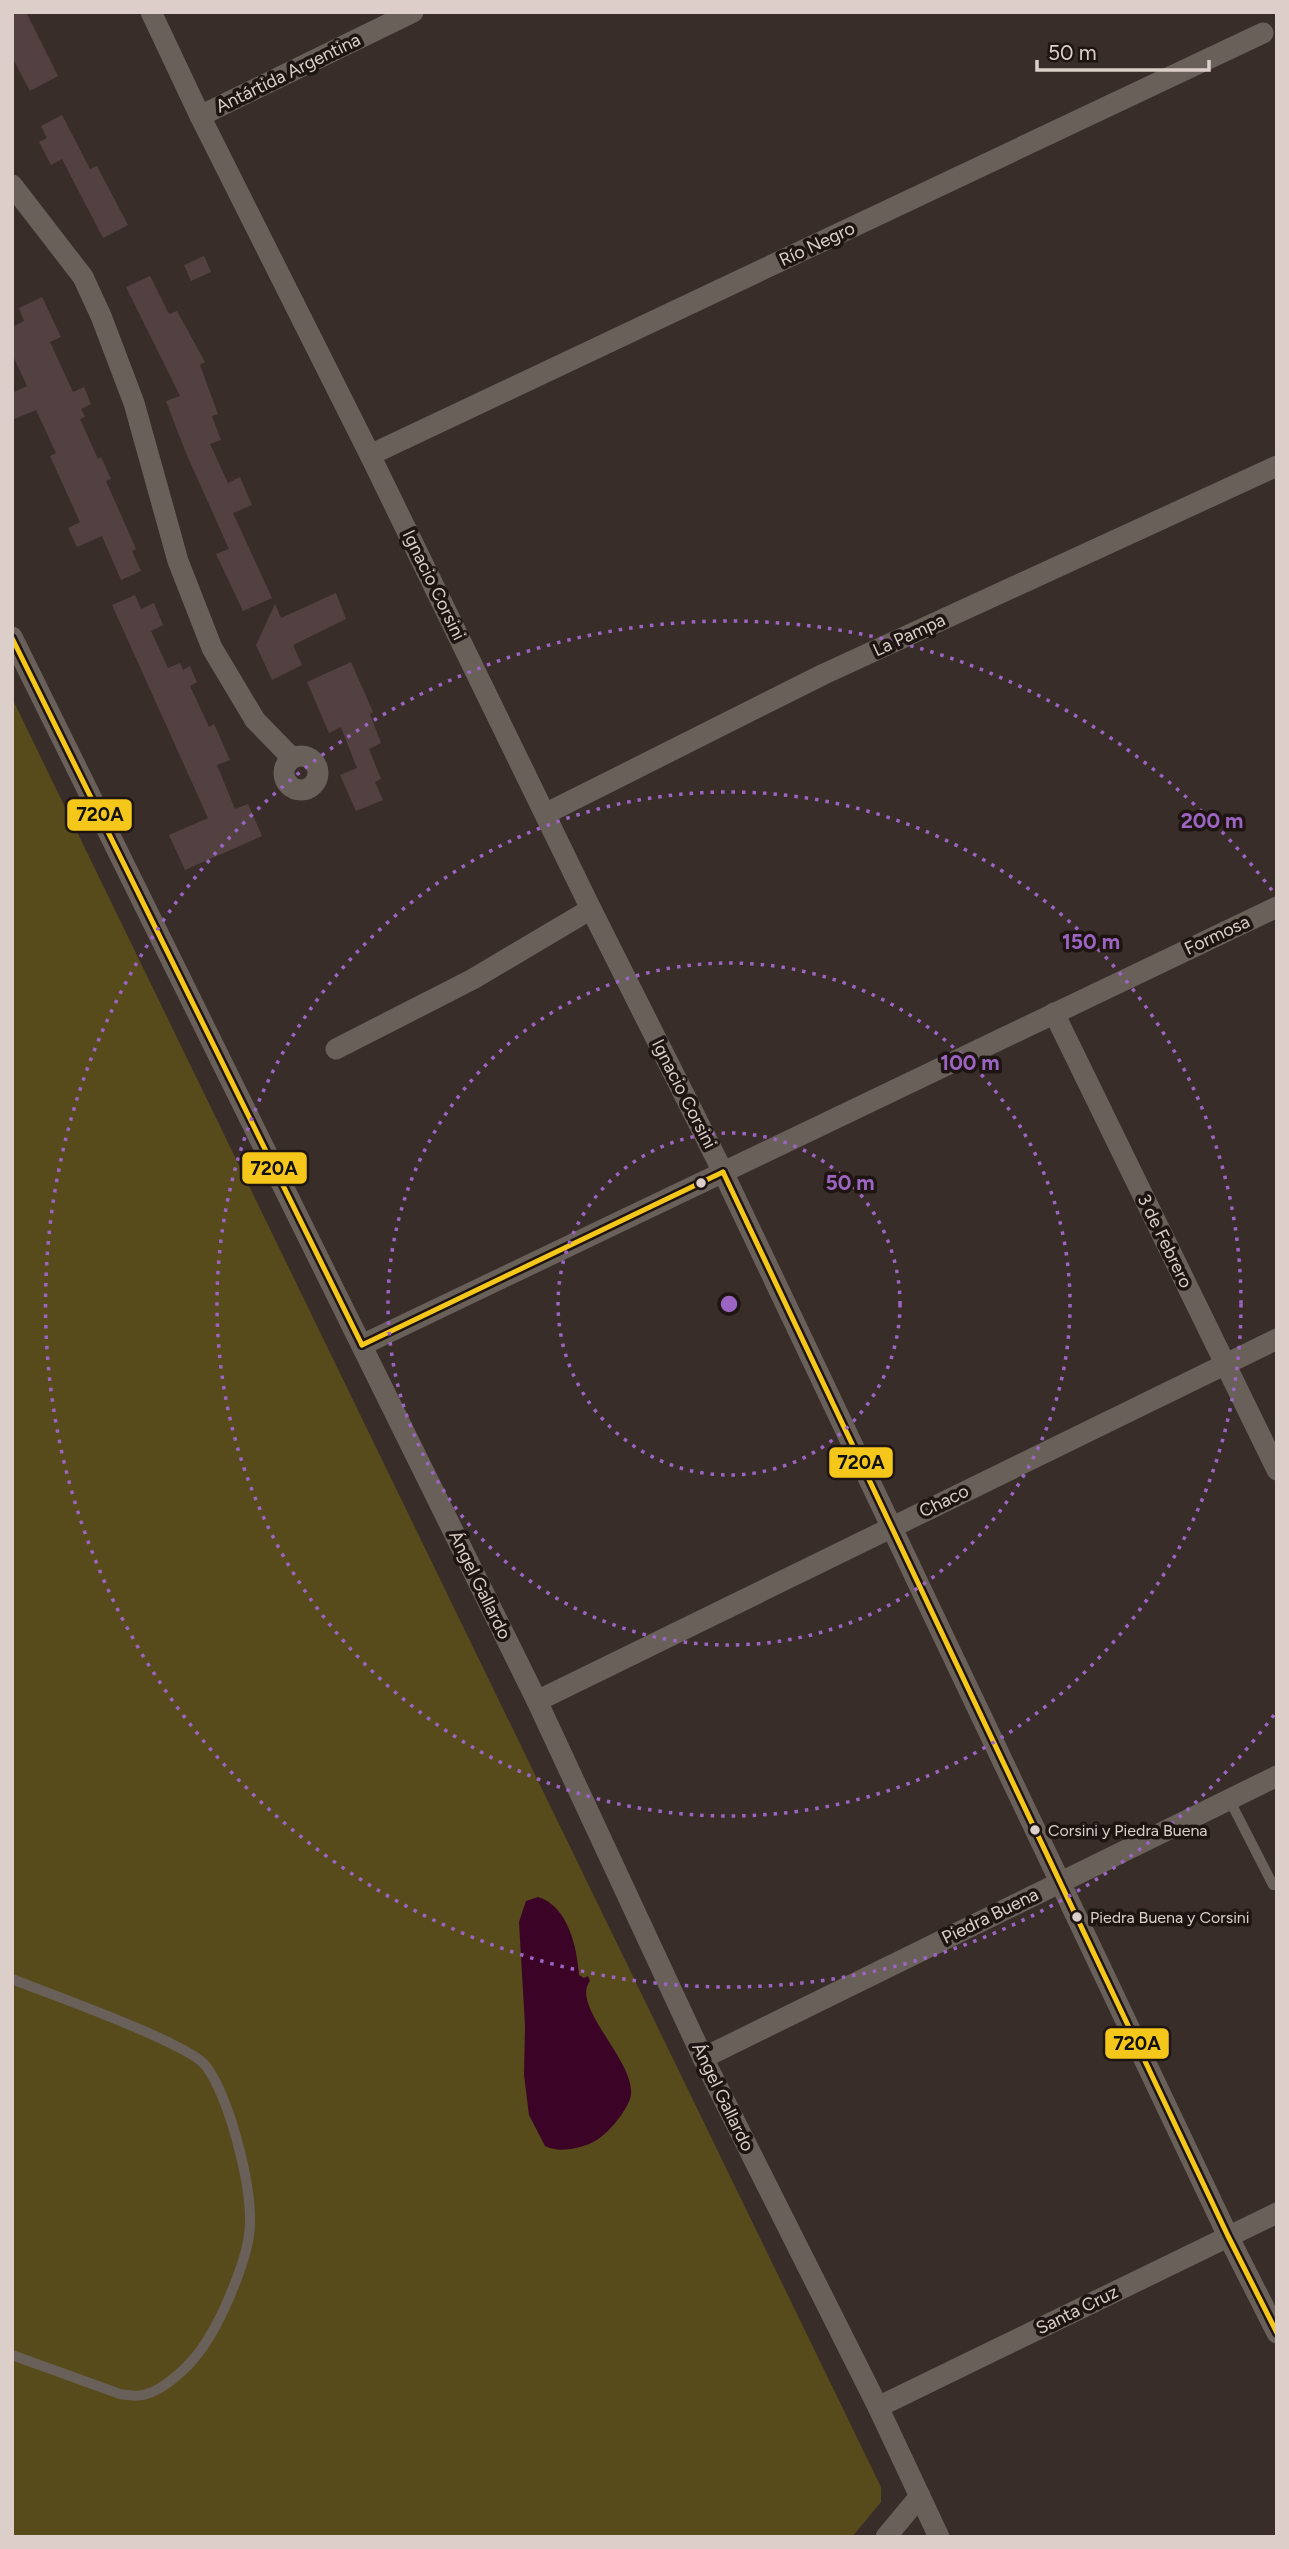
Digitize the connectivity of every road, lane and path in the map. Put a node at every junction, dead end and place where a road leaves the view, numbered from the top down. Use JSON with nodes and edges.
{"nodes":[{"id":1,"x":151,"y":12,"type":"edge"},
{"id":2,"x":413,"y":12,"type":"edge"},
{"id":3,"x":1263,"y":33,"type":"dead end"},
{"id":4,"x":200,"y":116,"type":"junction"},
{"id":5,"x":12,"y":185,"type":"edge"},
{"id":6,"x":370,"y":455,"type":"junction"},
{"id":7,"x":1277,"y":466,"type":"edge"},
{"id":8,"x":12,"y":637,"type":"edge"},
{"id":9,"x":292,"y":758,"type":"dead end"},
{"id":10,"x":545,"y":814,"type":"junction"},
{"id":11,"x":1277,"y":907,"type":"edge"},
{"id":12,"x":591,"y":909,"type":"junction"},
{"id":13,"x":1054,"y":1013,"type":"junction"},
{"id":14,"x":336,"y":1049,"type":"dead end"},
{"id":15,"x":723,"y":1172,"type":"junction"},
{"id":16,"x":1277,"y":1339,"type":"edge"},
{"id":17,"x":362,"y":1345,"type":"junction"},
{"id":18,"x":1225,"y":1365,"type":"junction"},
{"id":19,"x":1277,"y":1470,"type":"edge"},
{"id":20,"x":892,"y":1525,"type":"junction"},
{"id":21,"x":537,"y":1701,"type":"junction"},
{"id":22,"x":1277,"y":1776,"type":"edge"},
{"id":23,"x":1229,"y":1799,"type":"junction"},
{"id":24,"x":1062,"y":1881,"type":"junction"},
{"id":25,"x":1273,"y":1885,"type":"dead end"},
{"id":26,"x":12,"y":1979,"type":"edge"},
{"id":27,"x":703,"y":2057,"type":"junction"},
{"id":28,"x":1277,"y":2213,"type":"edge"},
{"id":29,"x":1228,"y":2236,"type":"junction"},
{"id":30,"x":1277,"y":2333,"type":"edge"},
{"id":31,"x":12,"y":2356,"type":"edge"},
{"id":32,"x":877,"y":2407,"type":"junction"},
{"id":33,"x":920,"y":2496,"type":"junction"},
{"id":34,"x":886,"y":2537,"type":"edge"},
{"id":35,"x":939,"y":2537,"type":"edge"}],
"edges":[{"from":1,"to":4,"type":"street","name":"Ignacio Corsini"},
{"from":2,"to":4,"type":"street","name":"Antártida Argentina"},
{"from":3,"to":6,"type":"street","name":"Río Negro"},
{"from":4,"to":6,"type":"street","name":"Ignacio Corsini"},
{"from":5,"to":9,"type":"street"},
{"from":6,"to":10,"type":"street","name":"Ignacio Corsini"},
{"from":7,"to":10,"type":"street","name":"La Pampa"},
{"from":8,"to":17,"type":"street","name":"Ángel Gallardo"},
{"from":10,"to":12,"type":"street","name":"Ignacio Corsini"},
{"from":11,"to":13,"type":"street","name":"Formosa"},
{"from":12,"to":14,"type":"street"},
{"from":12,"to":15,"type":"street","name":"Ignacio Corsini"},
{"from":13,"to":15,"type":"street","name":"Formosa"},
{"from":13,"to":18,"type":"street","name":"3 de Febrero"},
{"from":15,"to":17,"type":"street","name":"Formosa"},
{"from":15,"to":20,"type":"street","name":"Ignacio Corsini"},
{"from":16,"to":18,"type":"street","name":"Chaco"},
{"from":17,"to":21,"type":"street","name":"Ángel Gallardo"},
{"from":18,"to":19,"type":"street","name":"3 de Febrero"},
{"from":18,"to":20,"type":"street","name":"Chaco"},
{"from":20,"to":21,"type":"street","name":"Chaco"},
{"from":20,"to":24,"type":"street","name":"Ignacio Corsini"},
{"from":21,"to":27,"type":"street","name":"Ángel Gallardo"},
{"from":22,"to":23,"type":"street","name":"Piedra Buena"},
{"from":23,"to":24,"type":"street","name":"Piedra Buena"},
{"from":23,"to":25,"type":"lane"},
{"from":24,"to":27,"type":"street","name":"Piedra Buena"},
{"from":24,"to":29,"type":"street","name":"Ignacio Corsini"},
{"from":26,"to":31,"type":"lane"},
{"from":27,"to":32,"type":"street","name":"Ángel Gallardo"},
{"from":28,"to":29,"type":"street","name":"Santa Cruz"},
{"from":29,"to":30,"type":"street","name":"Ignacio Corsini"},
{"from":29,"to":32,"type":"street","name":"Santa Cruz"},
{"from":32,"to":33,"type":"street","name":"Ángel Gallardo"},
{"from":33,"to":34,"type":"street"},
{"from":33,"to":35,"type":"street","name":"Ángel Gallardo"}]}
